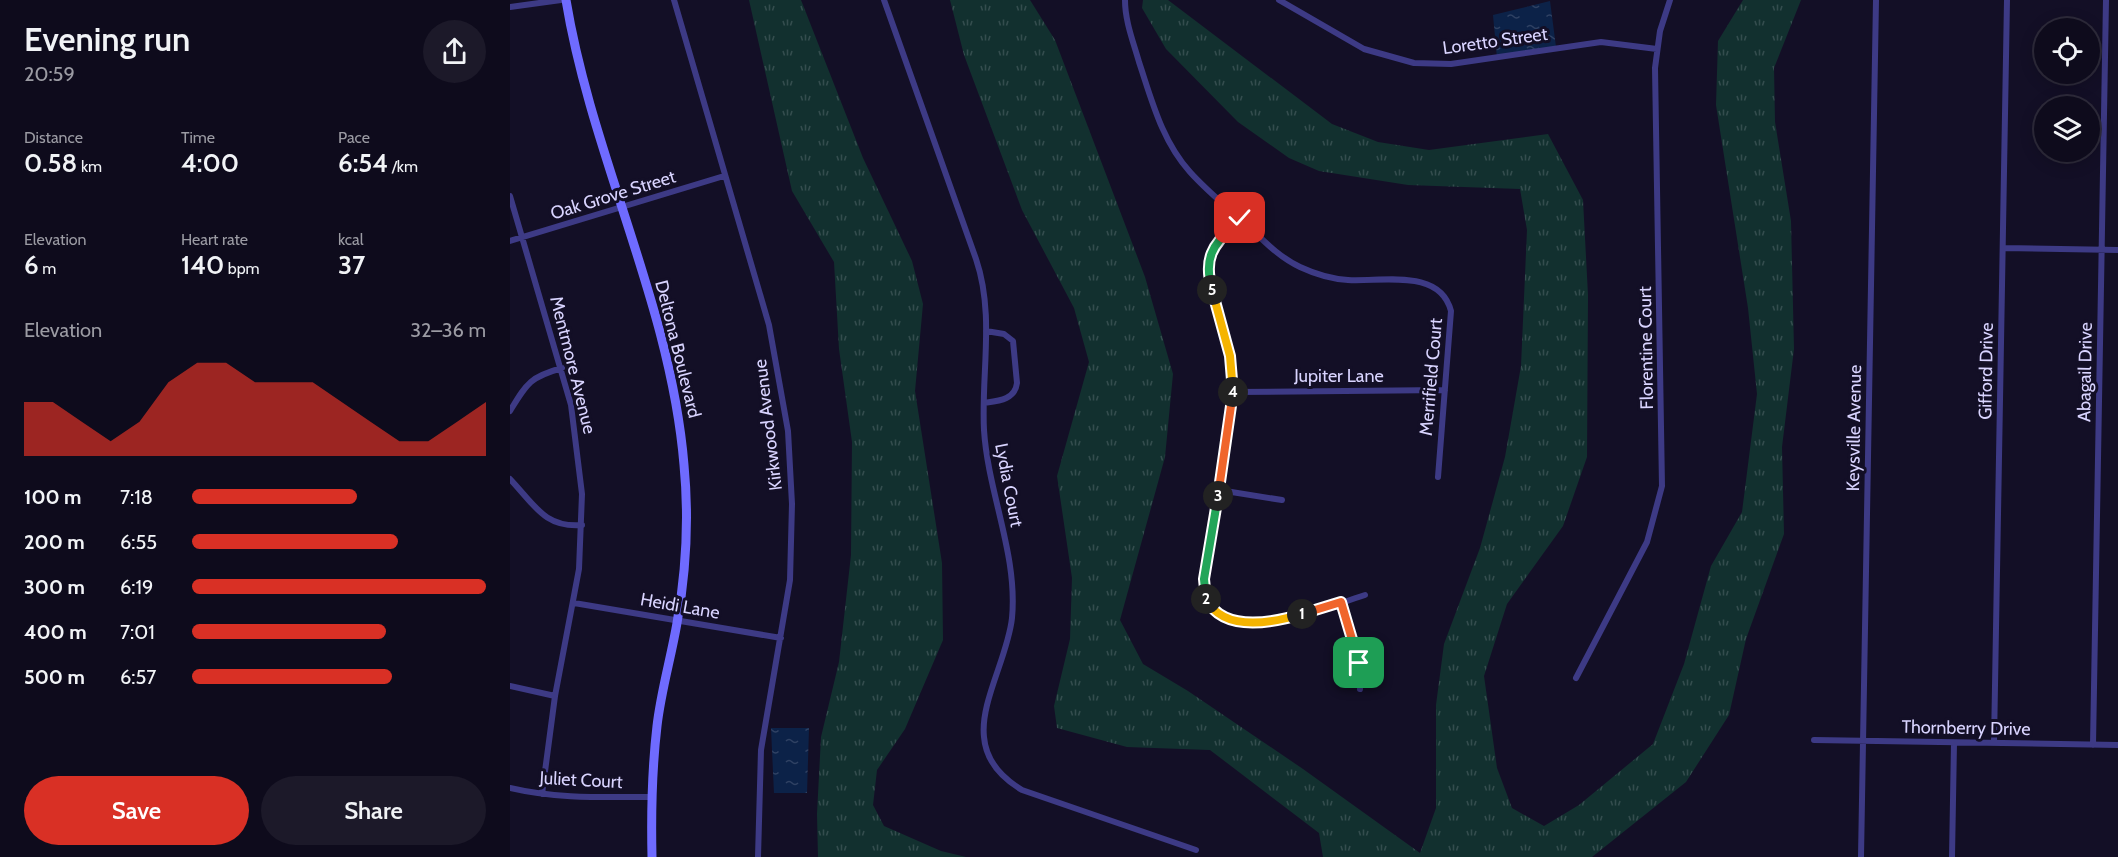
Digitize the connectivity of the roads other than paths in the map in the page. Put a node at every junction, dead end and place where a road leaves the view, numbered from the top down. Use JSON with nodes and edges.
{"nodes":[{"id":1,"x":561,"y":0,"type":"edge"},
{"id":2,"x":566,"y":0,"type":"edge"},
{"id":3,"x":674,"y":0,"type":"edge"},
{"id":4,"x":884,"y":0,"type":"edge"},
{"id":5,"x":1125,"y":0,"type":"edge"},
{"id":6,"x":1279,"y":0,"type":"edge"},
{"id":7,"x":1670,"y":0,"type":"edge"},
{"id":8,"x":1876,"y":0,"type":"edge"},
{"id":9,"x":2007,"y":0,"type":"edge"},
{"id":10,"x":2106,"y":0,"type":"edge"},
{"id":11,"x":510,"y":7,"type":"edge"},
{"id":12,"x":1657,"y":49,"type":"junction"},
{"id":13,"x":724,"y":176,"type":"junction"},
{"id":14,"x":510,"y":196,"type":"edge"},
{"id":15,"x":622,"y":207,"type":"junction"},
{"id":16,"x":1240,"y":218,"type":"junction"},
{"id":17,"x":523,"y":238,"type":"junction"},
{"id":18,"x":510,"y":241,"type":"edge"},
{"id":19,"x":2003,"y":248,"type":"junction"},
{"id":20,"x":2102,"y":250,"type":"junction"},
{"id":21,"x":2118,"y":250,"type":"edge"},
{"id":22,"x":986,"y":331,"type":"junction"},
{"id":23,"x":562,"y":368,"type":"junction"},
{"id":24,"x":1445,"y":390,"type":"junction"},
{"id":25,"x":1233,"y":392,"type":"junction"},
{"id":26,"x":984,"y":403,"type":"junction"},
{"id":27,"x":510,"y":411,"type":"edge"},
{"id":28,"x":1438,"y":477,"type":"dead end"},
{"id":29,"x":510,"y":479,"type":"edge"},
{"id":30,"x":1219,"y":490,"type":"junction"},
{"id":31,"x":1282,"y":500,"type":"dead end"},
{"id":32,"x":582,"y":525,"type":"junction"},
{"id":33,"x":1365,"y":595,"type":"dead end"},
{"id":34,"x":1341,"y":602,"type":"junction"},
{"id":35,"x":574,"y":603,"type":"junction"},
{"id":36,"x":677,"y":621,"type":"junction"},
{"id":37,"x":781,"y":638,"type":"junction"},
{"id":38,"x":1576,"y":678,"type":"dead end"},
{"id":39,"x":510,"y":686,"type":"edge"},
{"id":40,"x":1360,"y":689,"type":"dead end"},
{"id":41,"x":555,"y":696,"type":"junction"},
{"id":42,"x":1814,"y":740,"type":"dead end"},
{"id":43,"x":1863,"y":741,"type":"junction"},
{"id":44,"x":1954,"y":743,"type":"junction"},
{"id":45,"x":1994,"y":743,"type":"junction"},
{"id":46,"x":2093,"y":745,"type":"junction"},
{"id":47,"x":2118,"y":746,"type":"edge"},
{"id":48,"x":510,"y":788,"type":"edge"},
{"id":49,"x":542,"y":794,"type":"junction"},
{"id":50,"x":651,"y":797,"type":"junction"},
{"id":51,"x":1196,"y":850,"type":"dead end"},
{"id":52,"x":652,"y":857,"type":"edge"},
{"id":53,"x":758,"y":857,"type":"edge"},
{"id":54,"x":1861,"y":857,"type":"edge"},
{"id":55,"x":1952,"y":857,"type":"edge"}],
"edges":[{"from":1,"to":11,"type":"street"},
{"from":2,"to":15,"type":"main road","name":"Deltona Boulevard"},
{"from":3,"to":13,"type":"street","name":"Kirkwood Avenue"},
{"from":4,"to":22,"type":"street","name":"Lydia Court"},
{"from":5,"to":16,"type":"street","name":"Merrifield Court"},
{"from":6,"to":12,"type":"street","name":"Loretto Street"},
{"from":7,"to":12,"type":"street","name":"Florentine Court"},
{"from":8,"to":43,"type":"street","name":"Keysville Avenue"},
{"from":9,"to":19,"type":"street","name":"Gifford Drive"},
{"from":10,"to":20,"type":"street","name":"Abagail Drive"},
{"from":12,"to":38,"type":"street","name":"Florentine Court"},
{"from":13,"to":15,"type":"street","name":"Oak Grove Street"},
{"from":13,"to":37,"type":"street","name":"Kirkwood Avenue"},
{"from":14,"to":17,"type":"street","name":"Mentmore Avenue"},
{"from":15,"to":17,"type":"street","name":"Oak Grove Street"},
{"from":15,"to":36,"type":"main road","name":"Deltona Boulevard"},
{"from":16,"to":24,"type":"street","name":"Merrifield Court"},
{"from":16,"to":25,"type":"street"},
{"from":17,"to":18,"type":"street","name":"Oak Grove Street"},
{"from":17,"to":23,"type":"street","name":"Mentmore Avenue"},
{"from":19,"to":20,"type":"street"},
{"from":19,"to":45,"type":"street","name":"Gifford Drive"},
{"from":20,"to":21,"type":"street"},
{"from":20,"to":46,"type":"street","name":"Abagail Drive"},
{"from":22,"to":26,"type":"street","name":"Lydia Court"},
{"from":22,"to":26,"type":"street"},
{"from":23,"to":27,"type":"street"},
{"from":23,"to":32,"type":"street","name":"Mentmore Avenue"},
{"from":24,"to":25,"type":"street","name":"Jupiter Lane"},
{"from":24,"to":28,"type":"street","name":"Merrifield Court"},
{"from":25,"to":30,"type":"street"},
{"from":26,"to":51,"type":"street","name":"Lydia Court"},
{"from":29,"to":32,"type":"street"},
{"from":30,"to":31,"type":"street"},
{"from":30,"to":34,"type":"street"},
{"from":32,"to":35,"type":"street","name":"Mentmore Avenue"},
{"from":33,"to":34,"type":"street"},
{"from":34,"to":40,"type":"street"},
{"from":35,"to":36,"type":"street","name":"Heidi Lane"},
{"from":35,"to":41,"type":"street","name":"Mentmore Avenue"},
{"from":36,"to":37,"type":"street","name":"Heidi Lane"},
{"from":36,"to":50,"type":"main road","name":"Deltona Boulevard"},
{"from":37,"to":53,"type":"street","name":"Kirkwood Avenue"},
{"from":39,"to":41,"type":"street"},
{"from":41,"to":49,"type":"street","name":"Mentmore Avenue"},
{"from":42,"to":43,"type":"street","name":"Thornberry Drive"},
{"from":43,"to":44,"type":"street","name":"Thornberry Drive"},
{"from":43,"to":54,"type":"street","name":"Keysville Avenue"},
{"from":44,"to":45,"type":"street","name":"Thornberry Drive"},
{"from":44,"to":55,"type":"street"},
{"from":45,"to":46,"type":"street","name":"Thornberry Drive"},
{"from":46,"to":47,"type":"street","name":"Thornberry Drive"},
{"from":48,"to":49,"type":"street","name":"Juliet Court"},
{"from":49,"to":50,"type":"street","name":"Juliet Court"},
{"from":50,"to":52,"type":"main road","name":"Deltona Boulevard"}]}
